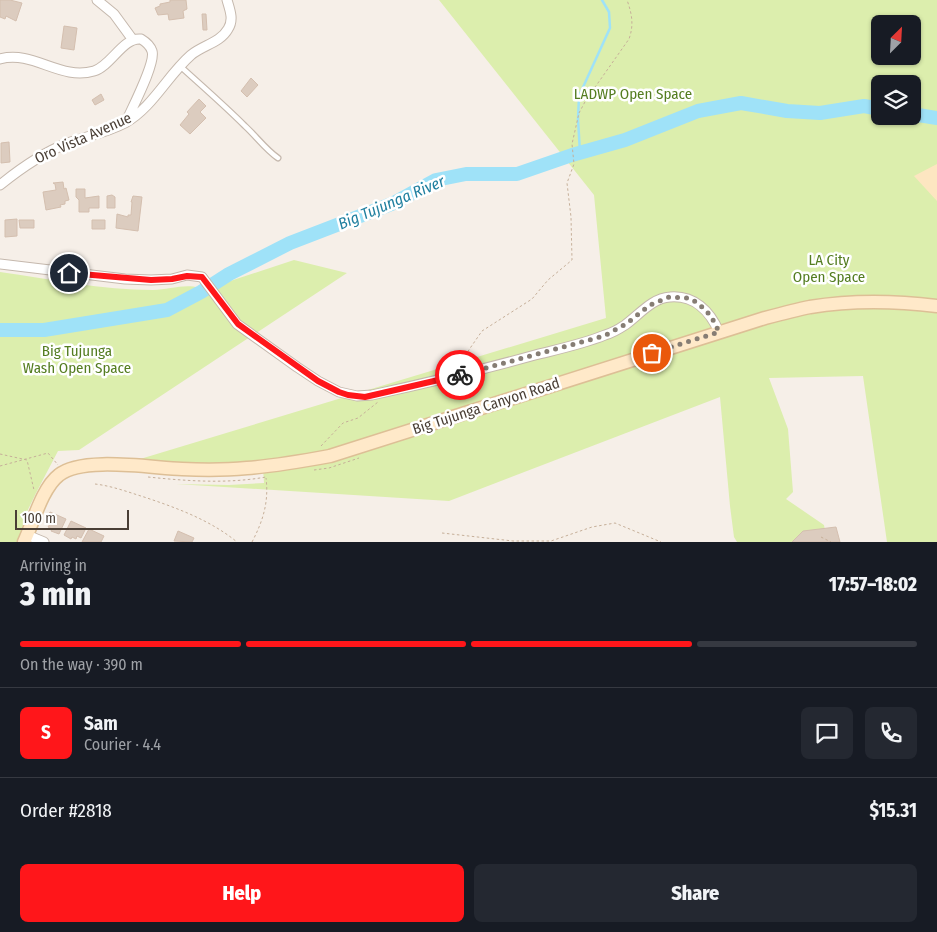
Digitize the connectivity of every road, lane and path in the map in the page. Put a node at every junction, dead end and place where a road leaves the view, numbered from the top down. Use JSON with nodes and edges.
{"nodes":[{"id":1,"x":97,"y":0,"type":"edge"},
{"id":2,"x":227,"y":0,"type":"edge"},
{"id":3,"x":628,"y":0,"type":"edge"},
{"id":4,"x":133,"y":40,"type":"junction"},
{"id":5,"x":0,"y":60,"type":"edge"},
{"id":6,"x":180,"y":66,"type":"junction"},
{"id":7,"x":126,"y":122,"type":"junction"},
{"id":8,"x":278,"y":158,"type":"dead end"},
{"id":9,"x":0,"y":185,"type":"edge"},
{"id":10,"x":0,"y":264,"type":"edge"},
{"id":11,"x":937,"y":306,"type":"edge"},
{"id":12,"x":719,"y":332,"type":"junction"},
{"id":13,"x":470,"y":373,"type":"junction"},
{"id":14,"x":383,"y":393,"type":"junction"},
{"id":15,"x":0,"y":454,"type":"edge"},
{"id":16,"x":27,"y":460,"type":"junction"},
{"id":17,"x":308,"y":460,"type":"junction"},
{"id":18,"x":0,"y":466,"type":"edge"},
{"id":19,"x":64,"y":471,"type":"junction"},
{"id":20,"x":266,"y":477,"type":"dead end"},
{"id":21,"x":95,"y":484,"type":"dead end"},
{"id":22,"x":38,"y":498,"type":"junction"},
{"id":23,"x":442,"y":533,"type":"dead end"},
{"id":24,"x":821,"y":536,"type":"dead end"},
{"id":25,"x":26,"y":538,"type":"edge"},
{"id":26,"x":44,"y":542,"type":"edge"},
{"id":27,"x":237,"y":542,"type":"edge"},
{"id":28,"x":252,"y":542,"type":"edge"},
{"id":29,"x":661,"y":542,"type":"edge"},
{"id":30,"x":831,"y":542,"type":"edge"}],
"edges":[{"from":1,"to":4,"type":"street"},
{"from":2,"to":6,"type":"street","name":"Oro Vista Avenue"},
{"from":3,"to":13,"type":"path"},
{"from":4,"to":5,"type":"street"},
{"from":4,"to":7,"type":"street"},
{"from":6,"to":7,"type":"street","name":"Oro Vista Avenue"},
{"from":6,"to":8,"type":"lane"},
{"from":7,"to":9,"type":"street","name":"Oro Vista Avenue"},
{"from":10,"to":14,"type":"street"},
{"from":11,"to":12,"type":"street","name":"Big Tujunga Canyon Road"},
{"from":12,"to":13,"type":"street"},
{"from":12,"to":17,"type":"street","name":"Big Tujunga Canyon Road"},
{"from":13,"to":14,"type":"street"},
{"from":14,"to":17,"type":"path"},
{"from":15,"to":16,"type":"path"},
{"from":16,"to":18,"type":"path"},
{"from":16,"to":19,"type":"path"},
{"from":16,"to":22,"type":"path"},
{"from":17,"to":19,"type":"street","name":"Big Tujunga Canyon Road"},
{"from":19,"to":22,"type":"street"},
{"from":20,"to":28,"type":"path"},
{"from":21,"to":27,"type":"path"},
{"from":22,"to":25,"type":"street"},
{"from":23,"to":29,"type":"path"},
{"from":24,"to":30,"type":"path"},
{"from":25,"to":26,"type":"street"}]}
